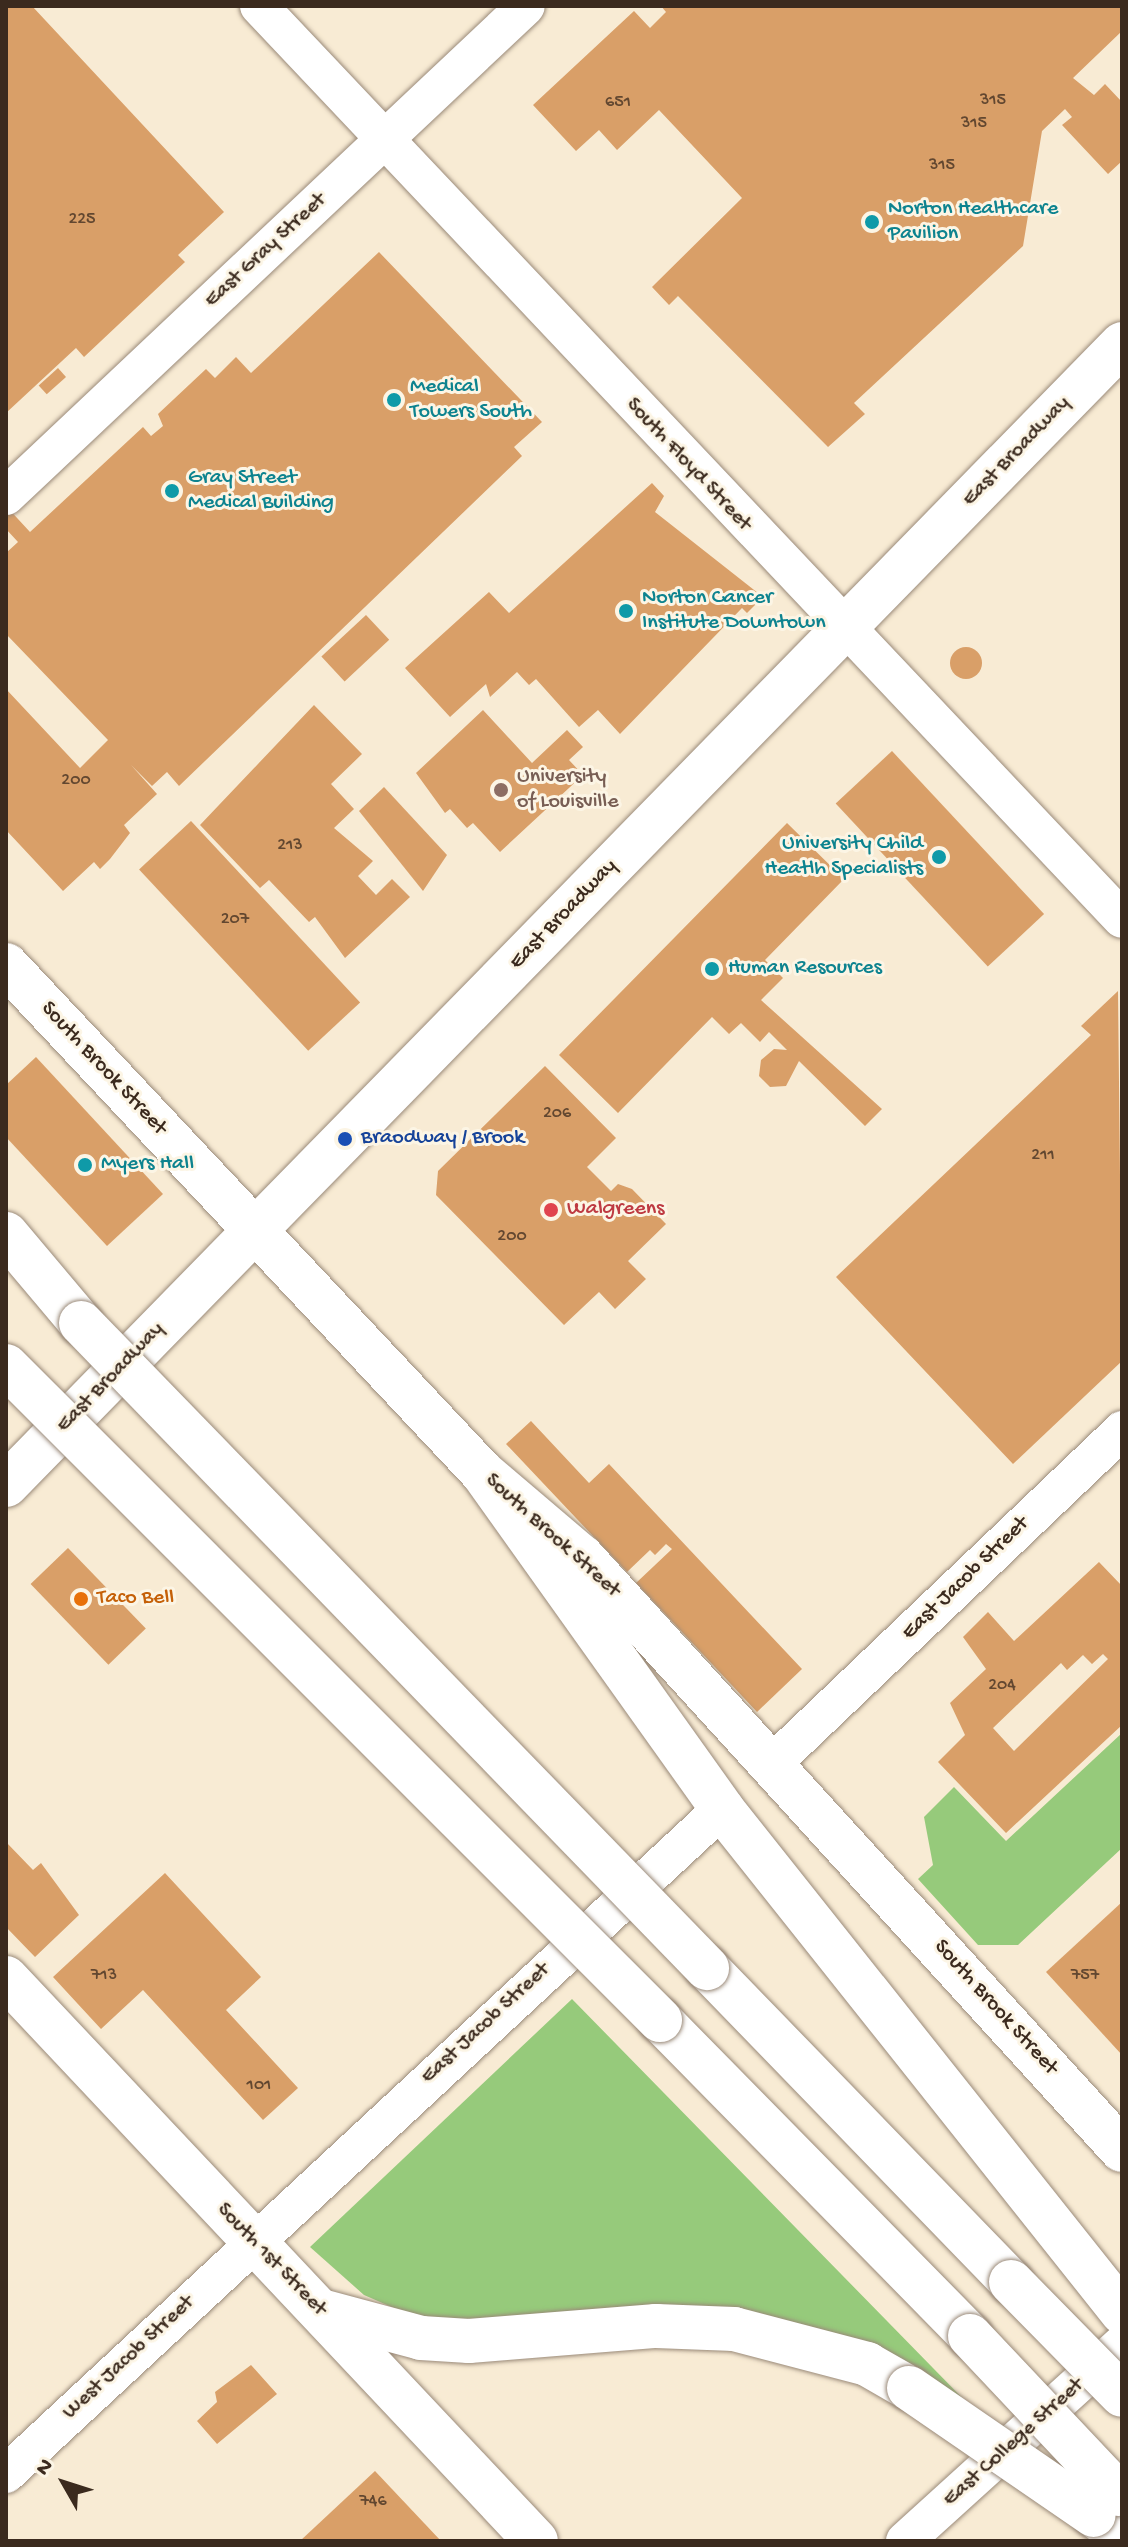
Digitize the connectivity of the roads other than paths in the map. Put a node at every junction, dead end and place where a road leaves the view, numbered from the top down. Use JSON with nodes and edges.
{"nodes":[{"id":1,"x":259,"y":6,"type":"edge"},
{"id":2,"x":526,"y":6,"type":"edge"},
{"id":3,"x":384,"y":140,"type":"junction"},
{"id":4,"x":1122,"y":344,"type":"edge"},
{"id":5,"x":6,"y":496,"type":"edge"},
{"id":6,"x":843,"y":630,"type":"junction"},
{"id":7,"x":1122,"y":919,"type":"edge"},
{"id":8,"x":6,"y":965,"type":"edge"},
{"id":9,"x":255,"y":1231,"type":"junction"},
{"id":10,"x":6,"y":1234,"type":"edge"},
{"id":11,"x":6,"y":1246,"type":"edge"},
{"id":12,"x":81,"y":1323,"type":"junction"},
{"id":13,"x":6,"y":1366,"type":"edge"},
{"id":14,"x":1122,"y":1430,"type":"edge"},
{"id":15,"x":482,"y":1472,"type":"junction"},
{"id":16,"x":6,"y":1485,"type":"edge"},
{"id":17,"x":775,"y":1761,"type":"junction"},
{"id":18,"x":722,"y":1809,"type":"junction"},
{"id":19,"x":6,"y":1978,"type":"edge"},
{"id":20,"x":1122,"y":2150,"type":"edge"},
{"id":21,"x":253,"y":2243,"type":"junction"},
{"id":22,"x":321,"y":2311,"type":"junction"},
{"id":23,"x":1122,"y":2312,"type":"edge"},
{"id":24,"x":1122,"y":2344,"type":"edge"},
{"id":25,"x":1122,"y":2395,"type":"edge"},
{"id":26,"x":6,"y":2474,"type":"edge"},
{"id":27,"x":1114,"y":2511,"type":"edge"},
{"id":28,"x":536,"y":2541,"type":"edge"},
{"id":29,"x":905,"y":2541,"type":"edge"}],
"edges":[{"from":1,"to":3,"type":"street","name":"South Floyd Street"},
{"from":2,"to":3,"type":"street","name":"East Gray Street"},
{"from":3,"to":5,"type":"street","name":"East Gray Street"},
{"from":3,"to":6,"type":"street","name":"South Floyd Street"},
{"from":4,"to":6,"type":"main road","name":"East Broadway"},
{"from":6,"to":7,"type":"street","name":"South Floyd Street"},
{"from":6,"to":9,"type":"main road","name":"East Broadway"},
{"from":8,"to":9,"type":"main road","name":"South Brook Street"},
{"from":9,"to":15,"type":"main road","name":"South Brook Street"},
{"from":9,"to":16,"type":"main road","name":"East Broadway"},
{"from":10,"to":12,"type":"main road"},
{"from":11,"to":12,"type":"main road"},
{"from":12,"to":25,"type":"main road","bridge":true},
{"from":13,"to":27,"type":"main road","bridge":true},
{"from":14,"to":17,"type":"street","name":"East Jacob Street"},
{"from":15,"to":17,"type":"main road","name":"South Brook Street"},
{"from":15,"to":18,"type":"main road"},
{"from":17,"to":20,"type":"main road","name":"South Brook Street"},
{"from":18,"to":21,"type":"street","name":"East Jacob Street"},
{"from":18,"to":23,"type":"main road"},
{"from":19,"to":21,"type":"main road","name":"South 1st Street"},
{"from":21,"to":22,"type":"main road","name":"South 1st Street"},
{"from":21,"to":26,"type":"street","name":"West Jacob Street"},
{"from":22,"to":27,"type":"main road","bridge":true},
{"from":22,"to":28,"type":"main road","name":"South 1st Street"},
{"from":24,"to":29,"type":"street","name":"East College Street"}]}
